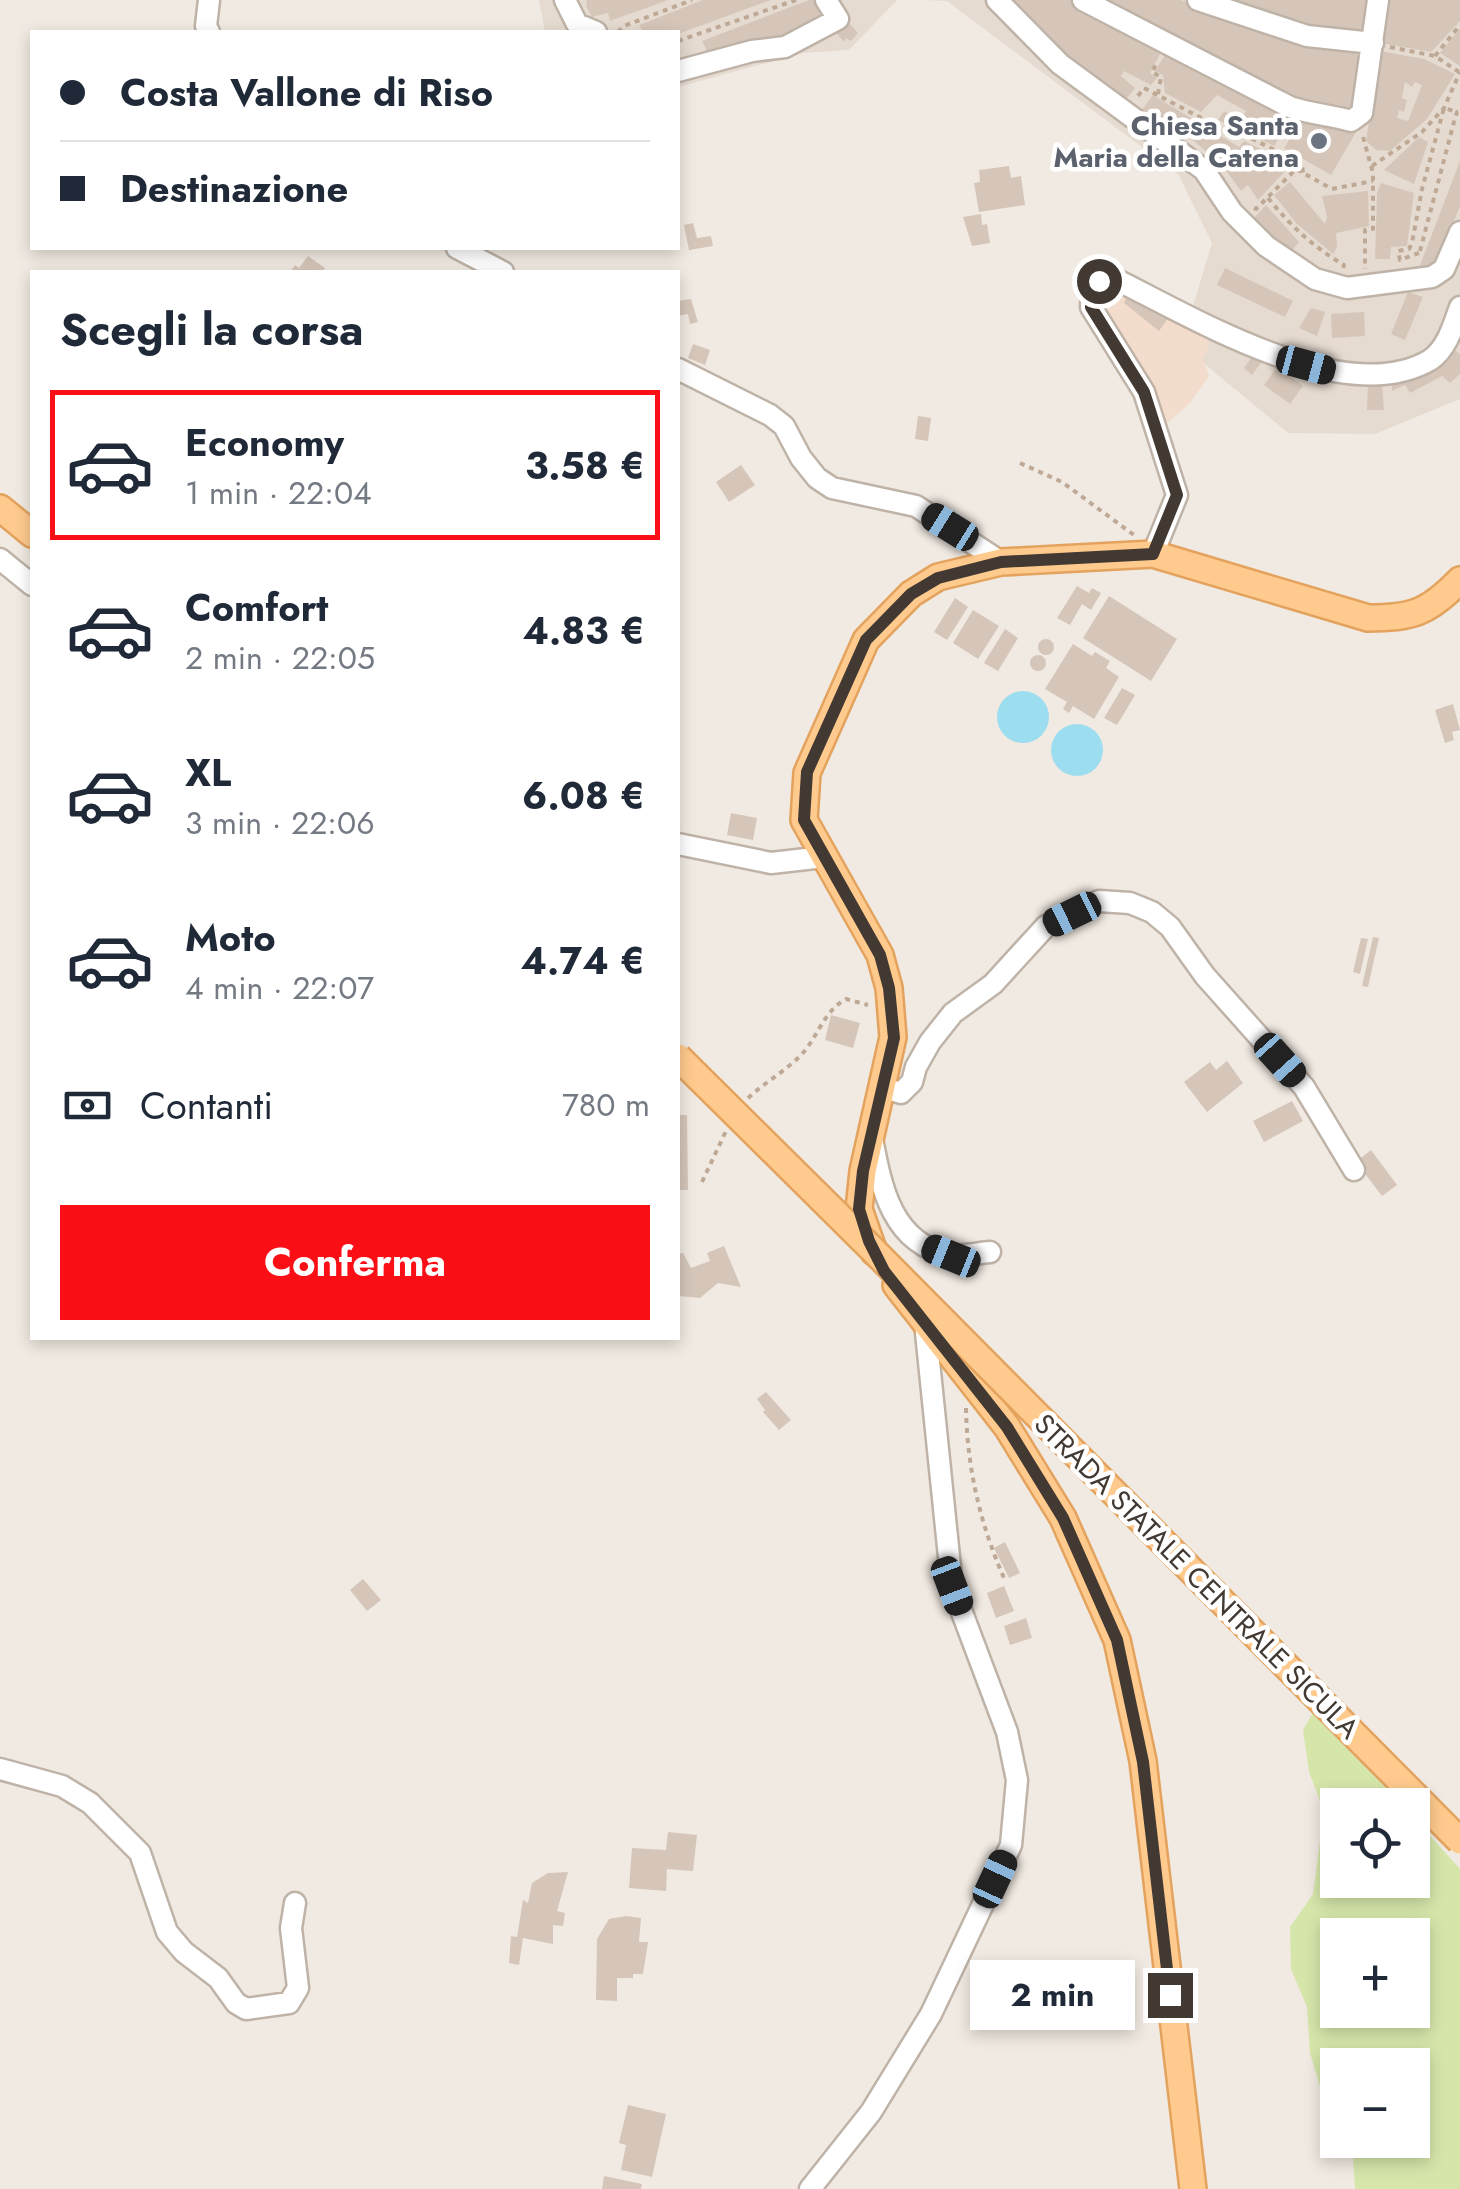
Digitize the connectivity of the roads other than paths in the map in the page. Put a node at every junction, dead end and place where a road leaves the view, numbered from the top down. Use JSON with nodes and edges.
{"nodes":[{"id":1,"x":209,"y":0,"type":"edge"},
{"id":2,"x":826,"y":0,"type":"edge"},
{"id":3,"x":997,"y":0,"type":"edge"},
{"id":4,"x":1083,"y":0,"type":"edge"},
{"id":5,"x":1198,"y":0,"type":"edge"},
{"id":6,"x":1378,"y":0,"type":"edge"},
{"id":7,"x":567,"y":5,"type":"edge"},
{"id":8,"x":208,"y":30,"type":"edge"},
{"id":9,"x":591,"y":30,"type":"edge"},
{"id":10,"x":1373,"y":43,"type":"junction"},
{"id":11,"x":680,"y":69,"type":"edge"},
{"id":12,"x":1460,"y":232,"type":"edge"},
{"id":13,"x":461,"y":250,"type":"edge"},
{"id":14,"x":499,"y":270,"type":"edge"},
{"id":15,"x":1460,"y":306,"type":"edge"},
{"id":16,"x":680,"y":370,"type":"edge"},
{"id":17,"x":0,"y":508,"type":"edge"},
{"id":18,"x":30,"y":532,"type":"edge"},
{"id":19,"x":1146,"y":554,"type":"junction"},
{"id":20,"x":0,"y":559,"type":"edge"},
{"id":21,"x":1001,"y":562,"type":"junction"},
{"id":22,"x":1460,"y":580,"type":"edge"},
{"id":23,"x":30,"y":583,"type":"edge"},
{"id":24,"x":680,"y":844,"type":"edge"},
{"id":25,"x":824,"y":857,"type":"junction"},
{"id":26,"x":680,"y":1059,"type":"edge"},
{"id":27,"x":884,"y":1088,"type":"junction"},
{"id":28,"x":871,"y":1136,"type":"junction"},
{"id":29,"x":1354,"y":1170,"type":"dead end"},
{"id":30,"x":990,"y":1252,"type":"dead end"},
{"id":31,"x":925,"y":1323,"type":"junction"},
{"id":32,"x":0,"y":1769,"type":"edge"},
{"id":33,"x":1460,"y":1841,"type":"edge"},
{"id":34,"x":295,"y":1904,"type":"dead end"},
{"id":35,"x":810,"y":2189,"type":"edge"},
{"id":36,"x":1192,"y":2189,"type":"edge"}],
"edges":[{"from":1,"to":8,"type":"street"},
{"from":2,"to":11,"type":"street"},
{"from":3,"to":12,"type":"street"},
{"from":4,"to":10,"type":"street"},
{"from":5,"to":10,"type":"street"},
{"from":6,"to":10,"type":"street"},
{"from":7,"to":9,"type":"street"},
{"from":13,"to":14,"type":"street"},
{"from":15,"to":19,"type":"street"},
{"from":16,"to":21,"type":"street"},
{"from":17,"to":18,"type":"main road"},
{"from":19,"to":21,"type":"main road"},
{"from":19,"to":22,"type":"main road"},
{"from":20,"to":23,"type":"street"},
{"from":21,"to":25,"type":"main road"},
{"from":24,"to":25,"type":"street"},
{"from":25,"to":27,"type":"main road"},
{"from":26,"to":33,"type":"main road","name":"STRADA STATALE CENTRALE SICULA","bridge":true},
{"from":27,"to":28,"type":"main road"},
{"from":27,"to":29,"type":"street"},
{"from":28,"to":30,"type":"street"},
{"from":28,"to":31,"type":"main road"},
{"from":31,"to":35,"type":"street"},
{"from":31,"to":36,"type":"main road"},
{"from":32,"to":34,"type":"street"}]}
